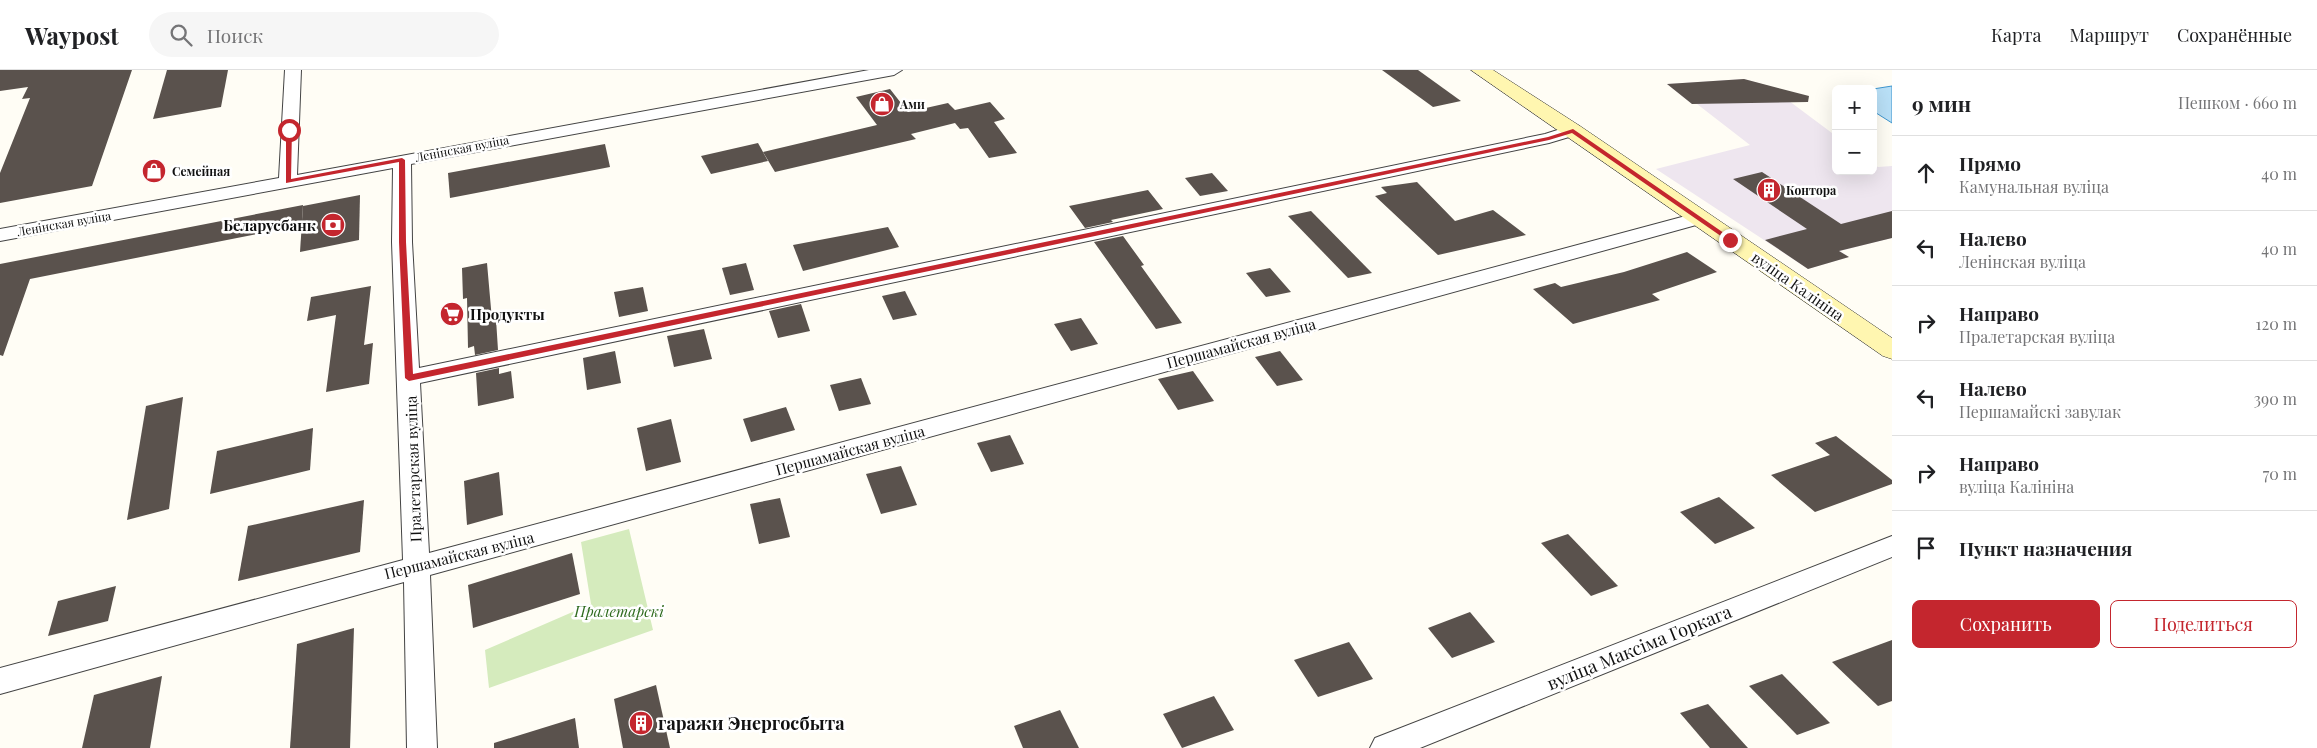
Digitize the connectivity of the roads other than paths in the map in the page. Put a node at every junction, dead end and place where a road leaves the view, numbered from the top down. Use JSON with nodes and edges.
{"nodes":[{"id":1,"x":294,"y":70,"type":"edge"},
{"id":2,"x":894,"y":70,"type":"edge"},
{"id":3,"x":1480,"y":70,"type":"edge"},
{"id":4,"x":1573,"y":130,"type":"junction"},
{"id":5,"x":402,"y":160,"type":"junction"},
{"id":6,"x":288,"y":182,"type":"junction"},
{"id":7,"x":1700,"y":218,"type":"junction"},
{"id":8,"x":0,"y":235,"type":"edge"},
{"id":9,"x":1892,"y":350,"type":"edge"},
{"id":10,"x":409,"y":378,"type":"junction"},
{"id":11,"x":1892,"y":546,"type":"edge"},
{"id":12,"x":417,"y":566,"type":"junction"},
{"id":13,"x":0,"y":681,"type":"edge"},
{"id":14,"x":422,"y":748,"type":"edge"},
{"id":15,"x":1385,"y":748,"type":"edge"}],
"edges":[{"from":1,"to":6,"type":"street"},
{"from":2,"to":5,"type":"street","name":"Ленінская вуліца"},
{"from":3,"to":4,"type":"main road","name":"вуліца Калініна"},
{"from":4,"to":7,"type":"main road","name":"вуліца Калініна"},
{"from":4,"to":10,"type":"street"},
{"from":5,"to":6,"type":"street","name":"Ленінская вуліца"},
{"from":5,"to":10,"type":"street","name":"Пралетарская вуліца"},
{"from":6,"to":8,"type":"street","name":"Ленінская вуліца"},
{"from":7,"to":9,"type":"main road","name":"вуліца Калініна"},
{"from":7,"to":12,"type":"street","name":"Першамайская вуліца"},
{"from":10,"to":12,"type":"street","name":"Пралетарская вуліца"},
{"from":11,"to":15,"type":"street","name":"вуліца Максіма Горкага"},
{"from":12,"to":13,"type":"street","name":"Першамайская вуліца"},
{"from":12,"to":14,"type":"street","name":"Пралетарская вуліца"}]}
